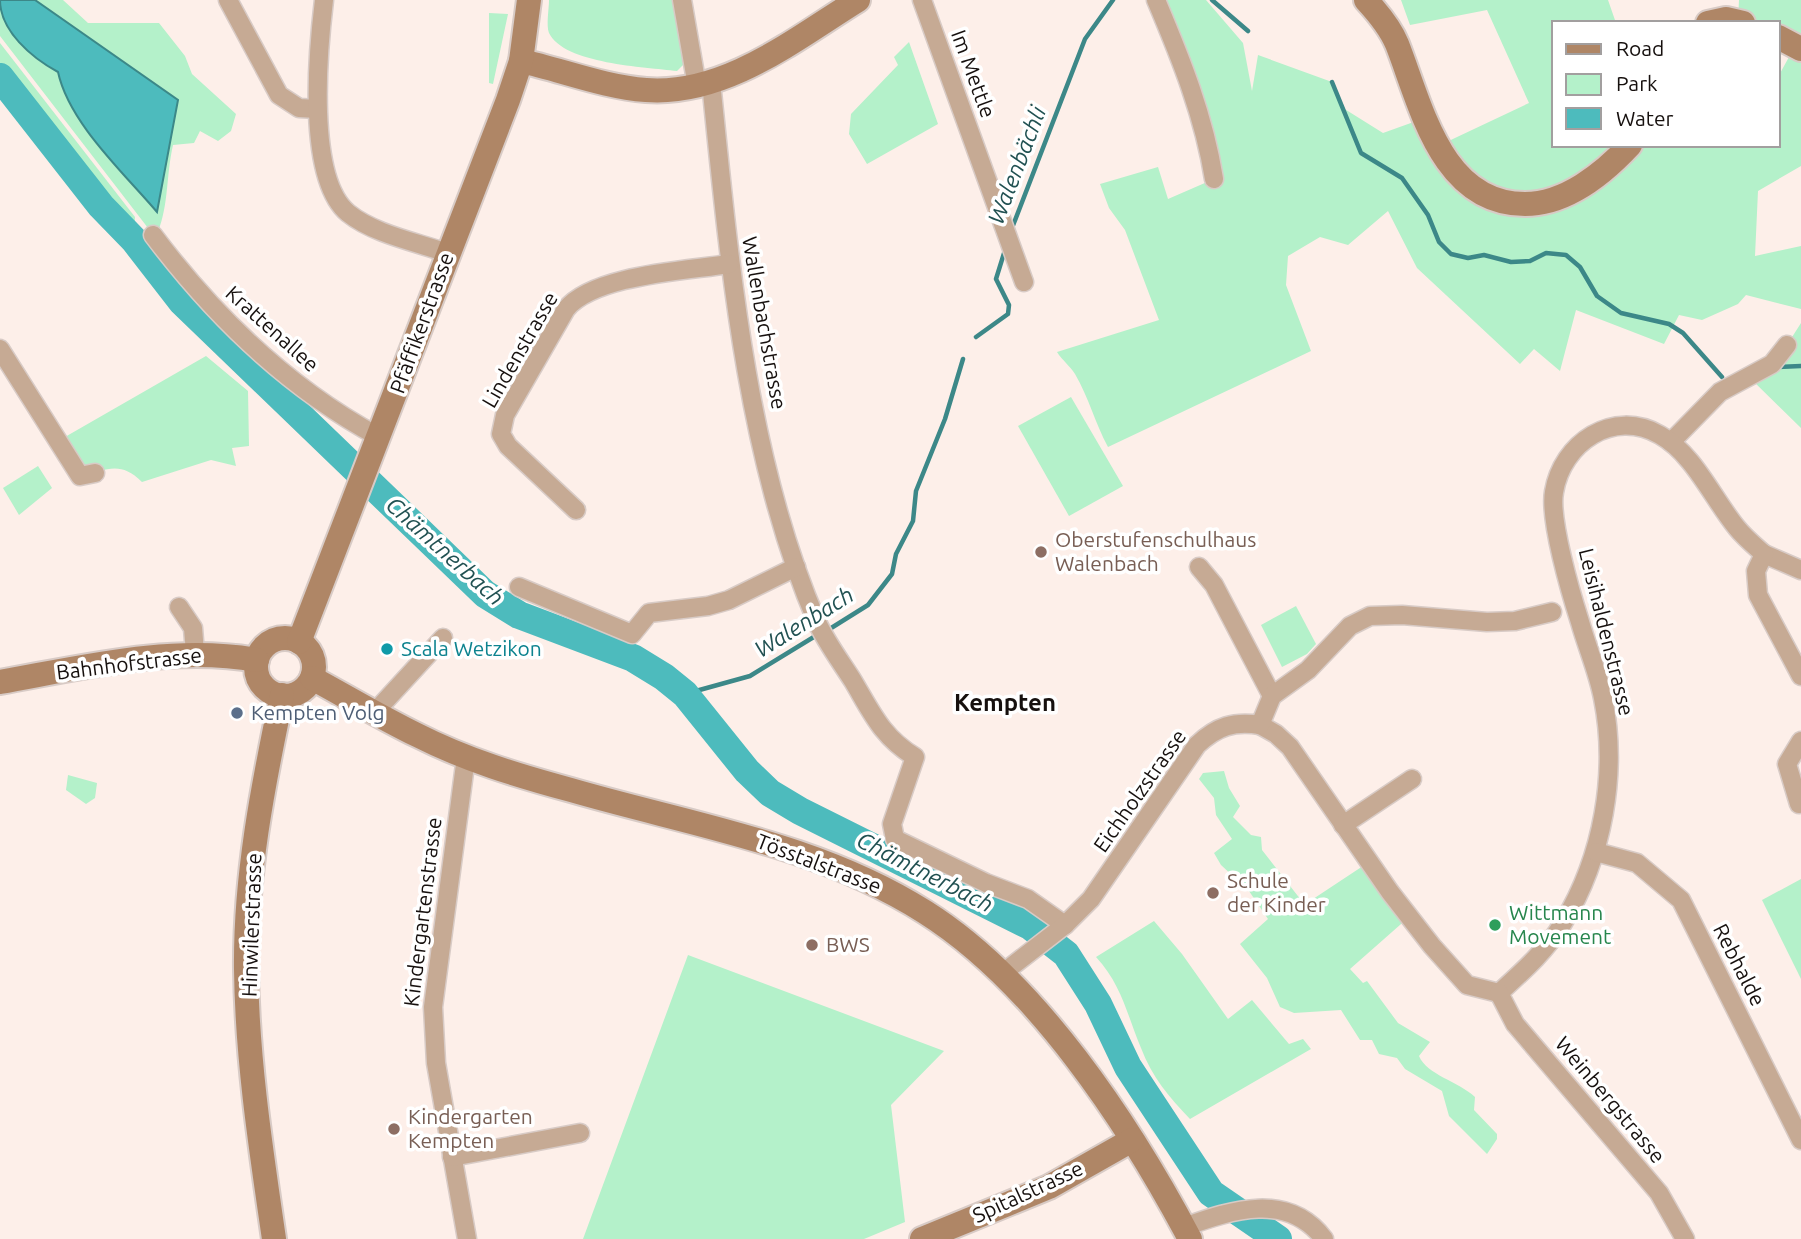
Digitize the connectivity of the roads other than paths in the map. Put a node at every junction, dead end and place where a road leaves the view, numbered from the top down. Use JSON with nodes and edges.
{"nodes":[{"id":1,"x":228,"y":0,"type":"edge"},
{"id":2,"x":324,"y":0,"type":"edge"},
{"id":3,"x":529,"y":0,"type":"edge"},
{"id":4,"x":682,"y":0,"type":"edge"},
{"id":5,"x":858,"y":0,"type":"edge"},
{"id":6,"x":922,"y":0,"type":"edge"},
{"id":7,"x":1156,"y":0,"type":"edge"},
{"id":8,"x":1366,"y":0,"type":"edge"},
{"id":9,"x":1718,"y":21,"type":"edge"},
{"id":10,"x":1735,"y":21,"type":"edge"},
{"id":11,"x":1780,"y":38,"type":"edge"},
{"id":12,"x":1801,"y":50,"type":"edge"},
{"id":13,"x":522,"y":61,"type":"junction"},
{"id":14,"x":704,"y":84,"type":"junction"},
{"id":15,"x":317,"y":108,"type":"junction"},
{"id":16,"x":1628,"y":147,"type":"edge"},
{"id":17,"x":1214,"y":179,"type":"dead end"},
{"id":18,"x":153,"y":234,"type":"dead end"},
{"id":19,"x":447,"y":253,"type":"junction"},
{"id":20,"x":729,"y":264,"type":"junction"},
{"id":21,"x":1024,"y":282,"type":"dead end"},
{"id":22,"x":1787,"y":345,"type":"dead end"},
{"id":23,"x":0,"y":349,"type":"edge"},
{"id":24,"x":1671,"y":442,"type":"junction"},
{"id":25,"x":376,"y":446,"type":"junction"},
{"id":26,"x":95,"y":473,"type":"dead end"},
{"id":27,"x":576,"y":510,"type":"dead end"},
{"id":28,"x":1764,"y":554,"type":"junction"},
{"id":29,"x":796,"y":567,"type":"junction"},
{"id":30,"x":1199,"y":567,"type":"dead end"},
{"id":31,"x":1801,"y":570,"type":"edge"},
{"id":32,"x":519,"y":587,"type":"dead end"},
{"id":33,"x":179,"y":607,"type":"dead end"},
{"id":34,"x":1552,"y":612,"type":"dead end"},
{"id":35,"x":443,"y":638,"type":"dead end"},
{"id":36,"x":299,"y":642,"type":"junction"},
{"id":37,"x":195,"y":653,"type":"junction"},
{"id":38,"x":257,"y":660,"type":"junction"},
{"id":39,"x":2,"y":676,"type":"edge"},
{"id":40,"x":1801,"y":676,"type":"edge"},
{"id":41,"x":312,"y":678,"type":"junction"},
{"id":42,"x":282,"y":695,"type":"junction"},
{"id":43,"x":1272,"y":696,"type":"junction"},
{"id":44,"x":375,"y":712,"type":"junction"},
{"id":45,"x":1260,"y":726,"type":"junction"},
{"id":46,"x":1801,"y":741,"type":"edge"},
{"id":47,"x":466,"y":757,"type":"junction"},
{"id":48,"x":1412,"y":779,"type":"dead end"},
{"id":49,"x":1799,"y":804,"type":"dead end"},
{"id":50,"x":1343,"y":825,"type":"junction"},
{"id":51,"x":1596,"y":852,"type":"junction"},
{"id":52,"x":1062,"y":927,"type":"junction"},
{"id":53,"x":1003,"y":973,"type":"junction"},
{"id":54,"x":1499,"y":993,"type":"junction"},
{"id":55,"x":580,"y":1133,"type":"dead end"},
{"id":56,"x":1132,"y":1140,"type":"junction"},
{"id":57,"x":1801,"y":1140,"type":"edge"},
{"id":58,"x":452,"y":1157,"type":"junction"},
{"id":59,"x":1187,"y":1233,"type":"edge"},
{"id":60,"x":274,"y":1239,"type":"edge"},
{"id":61,"x":467,"y":1239,"type":"edge"},
{"id":62,"x":922,"y":1239,"type":"edge"},
{"id":63,"x":1324,"y":1239,"type":"edge"},
{"id":64,"x":1685,"y":1239,"type":"edge"}],
"edges":[{"from":1,"to":15,"type":"street"},
{"from":2,"to":15,"type":"street"},
{"from":3,"to":13,"type":"main road","name":"Pfäffikerstrasse"},
{"from":4,"to":14,"type":"street","name":"Wallenbachstrasse"},
{"from":5,"to":14,"type":"main road"},
{"from":6,"to":21,"type":"street","name":"Im Mettle"},
{"from":7,"to":17,"type":"street"},
{"from":8,"to":16,"type":"main road"},
{"from":9,"to":10,"type":"main road"},
{"from":11,"to":12,"type":"main road"},
{"from":13,"to":14,"type":"main road"},
{"from":13,"to":19,"type":"main road","name":"Pfäffikerstrasse"},
{"from":14,"to":20,"type":"street","name":"Wallenbachstrasse"},
{"from":15,"to":19,"type":"street"},
{"from":18,"to":25,"type":"street","name":"Krattenallee"},
{"from":19,"to":25,"type":"main road","name":"Pfäffikerstrasse"},
{"from":20,"to":27,"type":"street","name":"Lindenstrasse"},
{"from":20,"to":29,"type":"street","name":"Wallenbachstrasse"},
{"from":22,"to":24,"type":"street"},
{"from":23,"to":26,"type":"street"},
{"from":24,"to":28,"type":"street","name":"Leisihaldenstrasse"},
{"from":24,"to":51,"type":"street","name":"Leisihaldenstrasse"},
{"from":25,"to":36,"type":"main road","name":"Pfäffikerstrasse"},
{"from":28,"to":31,"type":"street"},
{"from":28,"to":40,"type":"street"},
{"from":29,"to":32,"type":"street"},
{"from":29,"to":52,"type":"street","name":"Wallenbachstrasse"},
{"from":30,"to":43,"type":"street"},
{"from":33,"to":37,"type":"street"},
{"from":34,"to":43,"type":"street"},
{"from":35,"to":44,"type":"street"},
{"from":36,"to":38,"type":"main road"},
{"from":36,"to":41,"type":"main road"},
{"from":37,"to":38,"type":"main road","name":"Bahnhofstrasse"},
{"from":37,"to":39,"type":"main road","name":"Bahnhofstrasse"},
{"from":38,"to":42,"type":"main road"},
{"from":41,"to":42,"type":"main road"},
{"from":41,"to":44,"type":"main road","name":"Tösstalstrasse"},
{"from":42,"to":60,"type":"main road","name":"Hinwilerstrasse"},
{"from":43,"to":45,"type":"street"},
{"from":44,"to":47,"type":"main road","name":"Tösstalstrasse"},
{"from":45,"to":50,"type":"street"},
{"from":45,"to":52,"type":"street","name":"Eichholzstrasse"},
{"from":46,"to":49,"type":"street"},
{"from":47,"to":53,"type":"main road","name":"Tösstalstrasse"},
{"from":47,"to":58,"type":"street","name":"Kindergartenstrasse"},
{"from":48,"to":50,"type":"street"},
{"from":50,"to":54,"type":"street"},
{"from":51,"to":54,"type":"street","name":"Leisihaldenstrasse"},
{"from":51,"to":57,"type":"street","name":"Rebhalde"},
{"from":52,"to":53,"type":"street","name":"Eichholzstrasse"},
{"from":53,"to":56,"type":"main road","name":"Tösstalstrasse"},
{"from":54,"to":64,"type":"street","name":"Weinbergstrasse"},
{"from":55,"to":58,"type":"street"},
{"from":56,"to":59,"type":"main road","name":"Tösstalstrasse"},
{"from":56,"to":62,"type":"main road","name":"Spitalstrasse"},
{"from":58,"to":61,"type":"street","name":"Kindergartenstrasse"},
{"from":59,"to":63,"type":"street"}]}
